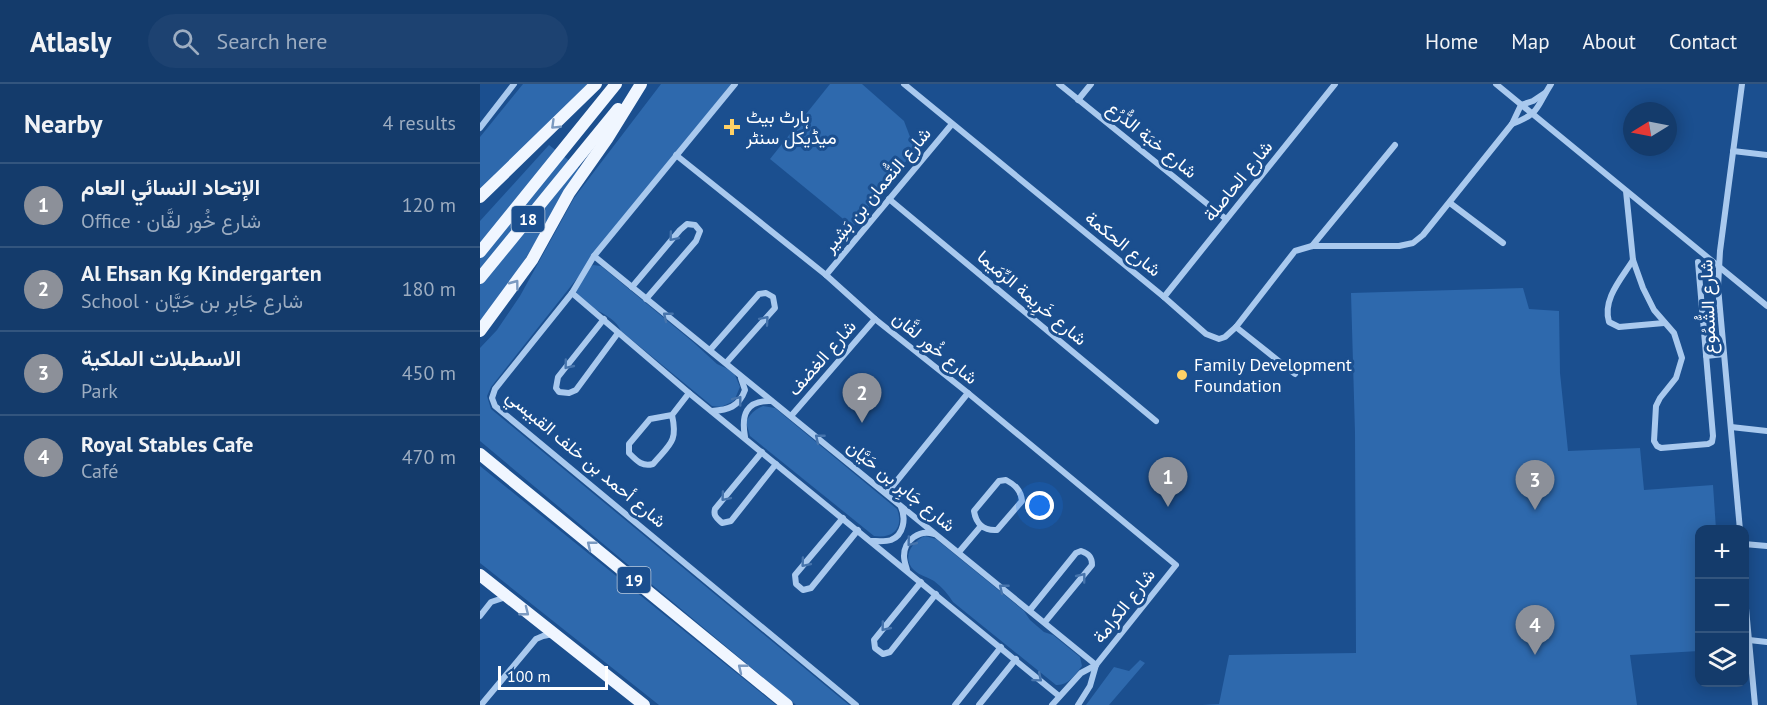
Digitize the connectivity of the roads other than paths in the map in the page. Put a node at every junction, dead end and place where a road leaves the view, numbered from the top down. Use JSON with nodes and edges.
{"nodes":[{"id":1,"x":514,"y":84,"type":"edge"},
{"id":2,"x":596,"y":84,"type":"edge"},
{"id":3,"x":616,"y":84,"type":"edge"},
{"id":4,"x":639,"y":84,"type":"edge"},
{"id":5,"x":735,"y":84,"type":"edge"},
{"id":6,"x":904,"y":84,"type":"edge"},
{"id":7,"x":1059,"y":84,"type":"edge"},
{"id":8,"x":1091,"y":84,"type":"edge"},
{"id":9,"x":1496,"y":84,"type":"edge"},
{"id":10,"x":1551,"y":84,"type":"edge"},
{"id":11,"x":1742,"y":84,"type":"edge"},
{"id":12,"x":1332,"y":85,"type":"edge"},
{"id":13,"x":1545,"y":93,"type":"junction"},
{"id":14,"x":1078,"y":100,"type":"junction"},
{"id":15,"x":1521,"y":105,"type":"junction"},
{"id":16,"x":1533,"y":114,"type":"junction"},
{"id":17,"x":952,"y":124,"type":"junction"},
{"id":18,"x":1512,"y":124,"type":"junction"},
{"id":19,"x":480,"y":128,"type":"edge"},
{"id":20,"x":1395,"y":145,"type":"dead end"},
{"id":21,"x":1733,"y":151,"type":"junction"},
{"id":22,"x":676,"y":155,"type":"junction"},
{"id":23,"x":1767,"y":155,"type":"edge"},
{"id":24,"x":1626,"y":191,"type":"junction"},
{"id":25,"x":480,"y":198,"type":"edge"},
{"id":26,"x":889,"y":199,"type":"junction"},
{"id":27,"x":1449,"y":202,"type":"junction"},
{"id":28,"x":1226,"y":219,"type":"junction"},
{"id":29,"x":1503,"y":243,"type":"dead end"},
{"id":30,"x":1312,"y":246,"type":"junction"},
{"id":31,"x":480,"y":252,"type":"edge"},
{"id":32,"x":594,"y":256,"type":"junction"},
{"id":33,"x":1634,"y":260,"type":"junction"},
{"id":34,"x":1698,"y":262,"type":"dead end"},
{"id":35,"x":1720,"y":267,"type":"junction"},
{"id":36,"x":826,"y":275,"type":"junction"},
{"id":37,"x":480,"y":278,"type":"edge"},
{"id":38,"x":632,"y":287,"type":"junction"},
{"id":39,"x":572,"y":293,"type":"junction"},
{"id":40,"x":1164,"y":297,"type":"junction"},
{"id":41,"x":646,"y":298,"type":"junction"},
{"id":42,"x":1767,"y":306,"type":"edge"},
{"id":43,"x":604,"y":319,"type":"junction"},
{"id":44,"x":875,"y":319,"type":"junction"},
{"id":45,"x":1664,"y":323,"type":"junction"},
{"id":46,"x":1236,"y":327,"type":"junction"},
{"id":47,"x":480,"y":331,"type":"edge"},
{"id":48,"x":618,"y":333,"type":"junction"},
{"id":49,"x":710,"y":350,"type":"junction"},
{"id":50,"x":1724,"y":354,"type":"junction"},
{"id":51,"x":1706,"y":356,"type":"junction"},
{"id":52,"x":726,"y":363,"type":"junction"},
{"id":53,"x":739,"y":374,"type":"junction"},
{"id":54,"x":1295,"y":374,"type":"dead end"},
{"id":55,"x":690,"y":393,"type":"junction"},
{"id":56,"x":968,"y":393,"type":"junction"},
{"id":57,"x":772,"y":400,"type":"junction"},
{"id":58,"x":711,"y":411,"type":"junction"},
{"id":59,"x":672,"y":415,"type":"junction"},
{"id":60,"x":791,"y":416,"type":"junction"},
{"id":61,"x":1156,"y":420,"type":"dead end"},
{"id":62,"x":1731,"y":427,"type":"junction"},
{"id":63,"x":1767,"y":431,"type":"edge"},
{"id":64,"x":745,"y":438,"type":"junction"},
{"id":65,"x":762,"y":452,"type":"junction"},
{"id":66,"x":480,"y":454,"type":"edge"},
{"id":67,"x":776,"y":464,"type":"junction"},
{"id":68,"x":887,"y":493,"type":"junction"},
{"id":69,"x":900,"y":505,"type":"junction"},
{"id":70,"x":843,"y":518,"type":"junction"},
{"id":71,"x":1740,"y":525,"type":"edge"},
{"id":72,"x":981,"y":526,"type":"junction"},
{"id":73,"x":858,"y":530,"type":"junction"},
{"id":74,"x":938,"y":535,"type":"junction"},
{"id":75,"x":871,"y":540,"type":"junction"},
{"id":76,"x":1749,"y":544,"type":"edge"},
{"id":77,"x":1767,"y":546,"type":"edge"},
{"id":78,"x":959,"y":552,"type":"junction"},
{"id":79,"x":1176,"y":565,"type":"joint"},
{"id":80,"x":907,"y":570,"type":"junction"},
{"id":81,"x":480,"y":575,"type":"edge"},
{"id":82,"x":921,"y":582,"type":"junction"},
{"id":83,"x":492,"y":585,"type":"junction"},
{"id":84,"x":936,"y":594,"type":"junction"},
{"id":85,"x":506,"y":597,"type":"junction"},
{"id":86,"x":491,"y":602,"type":"junction"},
{"id":87,"x":1030,"y":610,"type":"junction"},
{"id":88,"x":480,"y":616,"type":"edge"},
{"id":89,"x":1045,"y":622,"type":"junction"},
{"id":90,"x":554,"y":634,"type":"junction"},
{"id":91,"x":1749,"y":640,"type":"joint"},
{"id":92,"x":1767,"y":642,"type":"edge"},
{"id":93,"x":1001,"y":647,"type":"junction"},
{"id":94,"x":1016,"y":659,"type":"junction"},
{"id":95,"x":1096,"y":665,"type":"junction"},
{"id":96,"x":1059,"y":696,"type":"junction"},
{"id":97,"x":481,"y":705,"type":"edge"},
{"id":98,"x":644,"y":705,"type":"edge"},
{"id":99,"x":787,"y":705,"type":"edge"},
{"id":100,"x":856,"y":705,"type":"edge"},
{"id":101,"x":955,"y":705,"type":"edge"},
{"id":102,"x":979,"y":705,"type":"edge"},
{"id":103,"x":1052,"y":705,"type":"edge"},
{"id":104,"x":1078,"y":705,"type":"edge"},
{"id":105,"x":1755,"y":705,"type":"edge"}],
"edges":[{"from":1,"to":19,"type":"street"},
{"from":2,"to":25,"type":"main road","one_way":true},
{"from":3,"to":31,"type":"main road","number":"18"},
{"from":4,"to":37,"type":"main road","number":"18"},
{"from":47,"to":4,"type":"main road","one_way":true},
{"from":5,"to":22,"type":"street","name":"شارع أحمد بن خلف القبيسي"},
{"from":6,"to":17,"type":"street","name":"شارع الحكمة"},
{"from":7,"to":14,"type":"street","name":"شارع خبَة الدُّرُع"},
{"from":8,"to":14,"type":"street"},
{"from":9,"to":15,"type":"street"},
{"from":10,"to":13,"type":"street"},
{"from":11,"to":21,"type":"street","name":"شارع الشُّمُوع"},
{"from":12,"to":28,"type":"street","name":"شارع الحاصلة"},
{"from":13,"to":15,"type":"street"},
{"from":13,"to":16,"type":"street"},
{"from":14,"to":28,"type":"street","name":"شارع خبَة الدُّرُع"},
{"from":15,"to":16,"type":"street"},
{"from":15,"to":18,"type":"street"},
{"from":16,"to":18,"type":"street"},
{"from":16,"to":24,"type":"street"},
{"from":17,"to":26,"type":"street","name":"شارع النُّعمان بن بَشِير"},
{"from":17,"to":40,"type":"street","name":"شارع الحكمة"},
{"from":18,"to":27,"type":"street"},
{"from":20,"to":30,"type":"street"},
{"from":21,"to":23,"type":"street"},
{"from":21,"to":35,"type":"street","name":"شارع الشُّمُوع"},
{"from":22,"to":32,"type":"street","name":"شارع أحمد بن خلف القبيسي"},
{"from":22,"to":36,"type":"street","name":"شارع خُور لفَّان"},
{"from":24,"to":33,"type":"street"},
{"from":24,"to":35,"type":"street"},
{"from":26,"to":36,"type":"street","name":"شارع النُّعمان بن بَشِير"},
{"from":26,"to":61,"type":"street","name":"شارع خَرِيمة الرِّمَيما"},
{"from":27,"to":29,"type":"street"},
{"from":27,"to":30,"type":"street"},
{"from":28,"to":40,"type":"street","name":"شارع الحاصلة"},
{"from":30,"to":46,"type":"street"},
{"from":32,"to":38,"type":"street","name":"شارع جَابِر بن حَيَّان"},
{"from":32,"to":39,"type":"street","name":"شارع أحمد بن خلف القبيسي"},
{"from":33,"to":45,"type":"street"},
{"from":33,"to":45,"type":"street"},
{"from":34,"to":51,"type":"street"},
{"from":35,"to":42,"type":"street"},
{"from":35,"to":50,"type":"street","name":"شارع الشُّمُوع"},
{"from":36,"to":44,"type":"street","name":"شارع خُور لفَّان"},
{"from":38,"to":41,"type":"street","name":"شارع جَابِر بن حَيَّان"},
{"from":41,"to":38,"type":"street","one_way":true},
{"from":39,"to":43,"type":"street"},
{"from":39,"to":100,"type":"street","name":"شارع أحمد بن خلف القبيسي"},
{"from":40,"to":46,"type":"street","name":"شارع الحكمة"},
{"from":49,"to":41,"type":"street","name":"شارع جَابِر بن حَيَّان","one_way":true},
{"from":43,"to":48,"type":"street"},
{"from":43,"to":48,"type":"street","one_way":true},
{"from":44,"to":56,"type":"street","name":"شارع خُور لفَّان"},
{"from":44,"to":60,"type":"street","name":"شارع الغضف"},
{"from":45,"to":51,"type":"street"},
{"from":46,"to":54,"type":"street"},
{"from":48,"to":55,"type":"street"},
{"from":49,"to":52,"type":"street","name":"شارع جَابِر بن حَيَّان"},
{"from":52,"to":49,"type":"street","one_way":true},
{"from":50,"to":51,"type":"street"},
{"from":50,"to":62,"type":"street","name":"شارع الشُّمُوع"},
{"from":52,"to":53,"type":"street","name":"شارع جَابِر بن حَيَّان"},
{"from":53,"to":57,"type":"street","name":"شارع جَابِر بن حَيَّان"},
{"from":58,"to":53,"type":"street","one_way":true},
{"from":55,"to":58,"type":"street"},
{"from":55,"to":59,"type":"street"},
{"from":56,"to":68,"type":"street"},
{"from":56,"to":79,"type":"street","name":"شارع خُور لفَّان"},
{"from":57,"to":60,"type":"street","name":"شارع جَابِر بن حَيَّان"},
{"from":57,"to":64,"type":"street"},
{"from":58,"to":64,"type":"street"},
{"from":59,"to":59,"type":"street"},
{"from":68,"to":60,"type":"street","name":"شارع جَابِر بن حَيَّان","one_way":true},
{"from":62,"to":63,"type":"street"},
{"from":62,"to":71,"type":"street","name":"شارع الشُّمُوع"},
{"from":64,"to":65,"type":"street"},
{"from":65,"to":67,"type":"street"},
{"from":65,"to":67,"type":"street","one_way":true},
{"from":99,"to":66,"type":"main road","number":"19","one_way":true},
{"from":67,"to":70,"type":"street"},
{"from":68,"to":69,"type":"street","name":"شارع جَابِر بن حَيَّان"},
{"from":69,"to":74,"type":"street","name":"شارع جَابِر بن حَيَّان"},
{"from":69,"to":75,"type":"street"},
{"from":70,"to":73,"type":"street"},
{"from":70,"to":73,"type":"street","one_way":true},
{"from":72,"to":72,"type":"street"},
{"from":72,"to":78,"type":"street"},
{"from":73,"to":75,"type":"street"},
{"from":74,"to":78,"type":"street","name":"شارع جَابِر بن حَيَّان"},
{"from":74,"to":80,"type":"street","one_way":true},
{"from":75,"to":80,"type":"street"},
{"from":76,"to":77,"type":"street"},
{"from":87,"to":78,"type":"street","name":"شارع جَابِر بن حَيَّان","one_way":true},
{"from":79,"to":95,"type":"street","name":"شارع الكرامة"},
{"from":80,"to":82,"type":"street"},
{"from":81,"to":83,"type":"main road"},
{"from":82,"to":84,"type":"street"},
{"from":82,"to":84,"type":"street","one_way":true},
{"from":83,"to":85,"type":"main road"},
{"from":83,"to":86,"type":"street"},
{"from":84,"to":93,"type":"street"},
{"from":85,"to":86,"type":"street"},
{"from":85,"to":90,"type":"main road","one_way":true},
{"from":86,"to":88,"type":"street"},
{"from":87,"to":89,"type":"street","name":"شارع جَابِر بن حَيَّان"},
{"from":89,"to":87,"type":"street","one_way":true},
{"from":89,"to":95,"type":"street","name":"شارع جَابِر بن حَيَّان"},
{"from":90,"to":97,"type":"street"},
{"from":90,"to":98,"type":"main road"},
{"from":91,"to":92,"type":"street"},
{"from":91,"to":105,"type":"street"},
{"from":93,"to":94,"type":"street"},
{"from":93,"to":101,"type":"street"},
{"from":94,"to":96,"type":"street","one_way":true},
{"from":94,"to":102,"type":"street"},
{"from":95,"to":96,"type":"street","name":"شارع الكرامة"},
{"from":95,"to":104,"type":"street","name":"شارع الكرامة"},
{"from":96,"to":103,"type":"street","name":"شارع الكرامة"}]}
